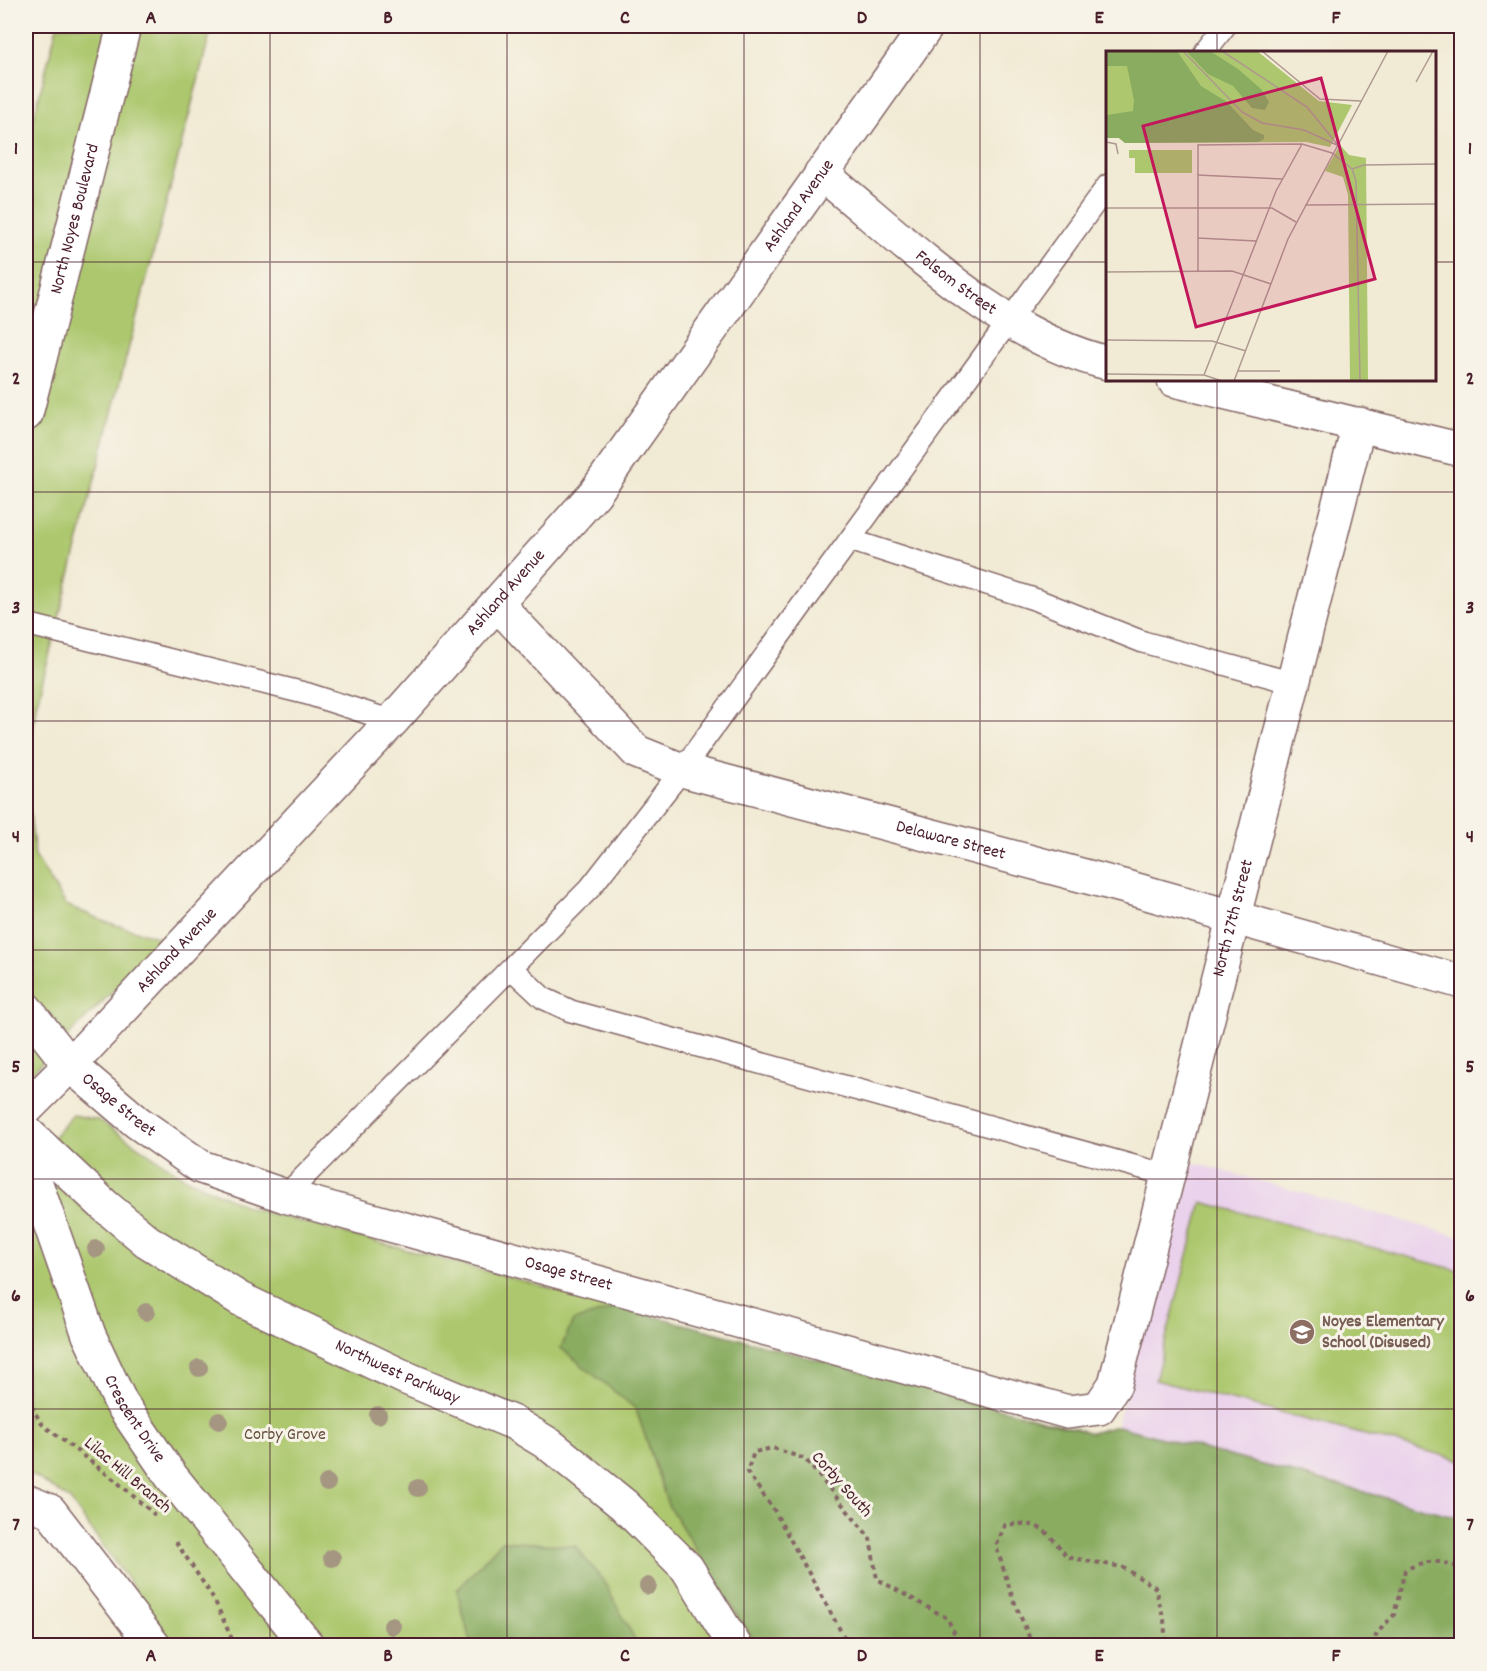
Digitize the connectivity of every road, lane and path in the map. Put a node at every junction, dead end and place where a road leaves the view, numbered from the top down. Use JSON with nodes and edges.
{"nodes":[{"id":1,"x":124,"y":26,"type":"edge"},
{"id":2,"x":927,"y":26,"type":"edge"},
{"id":3,"x":1225,"y":26,"type":"edge"},
{"id":4,"x":1206,"y":51,"type":"edge"},
{"id":5,"x":821,"y":173,"type":"junction"},
{"id":6,"x":1106,"y":186,"type":"edge"},
{"id":7,"x":1007,"y":321,"type":"junction"},
{"id":8,"x":1106,"y":363,"type":"edge"},
{"id":9,"x":1178,"y":381,"type":"edge"},
{"id":10,"x":26,"y":414,"type":"edge"},
{"id":11,"x":1359,"y":424,"type":"junction"},
{"id":12,"x":1461,"y":450,"type":"edge"},
{"id":13,"x":850,"y":540,"type":"junction"},
{"id":14,"x":497,"y":604,"type":"junction"},
{"id":15,"x":26,"y":624,"type":"edge"},
{"id":16,"x":1293,"y":683,"type":"junction"},
{"id":17,"x":392,"y":721,"type":"junction"},
{"id":18,"x":682,"y":770,"type":"junction"},
{"id":19,"x":1234,"y":918,"type":"junction"},
{"id":20,"x":511,"y":968,"type":"junction"},
{"id":21,"x":1461,"y":982,"type":"edge"},
{"id":22,"x":26,"y":1010,"type":"edge"},
{"id":23,"x":70,"y":1065,"type":"junction"},
{"id":24,"x":26,"y":1109,"type":"edge"},
{"id":25,"x":26,"y":1132,"type":"edge"},
{"id":26,"x":26,"y":1155,"type":"edge"},
{"id":27,"x":1167,"y":1175,"type":"junction"},
{"id":28,"x":285,"y":1196,"type":"junction"},
{"id":29,"x":26,"y":1399,"type":"edge"},
{"id":30,"x":1099,"y":1408,"type":"joint"},
{"id":31,"x":26,"y":1501,"type":"edge"},
{"id":32,"x":156,"y":1517,"type":"dead end"},
{"id":33,"x":171,"y":1533,"type":"dead end"},
{"id":34,"x":1461,"y":1569,"type":"edge"},
{"id":35,"x":154,"y":1646,"type":"edge"},
{"id":36,"x":235,"y":1646,"type":"edge"},
{"id":37,"x":308,"y":1646,"type":"edge"},
{"id":38,"x":735,"y":1646,"type":"edge"},
{"id":39,"x":849,"y":1646,"type":"edge"},
{"id":40,"x":961,"y":1646,"type":"edge"},
{"id":41,"x":1033,"y":1646,"type":"edge"},
{"id":42,"x":1166,"y":1646,"type":"edge"},
{"id":43,"x":1372,"y":1646,"type":"edge"}],
"edges":[{"from":1,"to":10,"type":"street","name":"North Noyes Boulevard"},
{"from":2,"to":5,"type":"street","name":"Ashland Avenue"},
{"from":3,"to":4,"type":"lane"},
{"from":5,"to":7,"type":"street","name":"Folsom Street"},
{"from":5,"to":14,"type":"street","name":"Ashland Avenue"},
{"from":6,"to":7,"type":"lane"},
{"from":7,"to":8,"type":"street","name":"Folsom Street"},
{"from":7,"to":13,"type":"lane"},
{"from":9,"to":11,"type":"street"},
{"from":11,"to":12,"type":"street"},
{"from":11,"to":16,"type":"street","name":"North 27th Street"},
{"from":13,"to":16,"type":"lane"},
{"from":13,"to":18,"type":"lane"},
{"from":14,"to":17,"type":"street","name":"Ashland Avenue"},
{"from":14,"to":18,"type":"street","name":"Delaware Street"},
{"from":15,"to":17,"type":"lane"},
{"from":16,"to":19,"type":"street","name":"North 27th Street"},
{"from":17,"to":23,"type":"street","name":"Ashland Avenue"},
{"from":18,"to":19,"type":"street","name":"Delaware Street"},
{"from":18,"to":20,"type":"lane"},
{"from":19,"to":21,"type":"street","name":"Delaware Street"},
{"from":19,"to":27,"type":"street","name":"North 27th Street"},
{"from":20,"to":27,"type":"lane"},
{"from":20,"to":28,"type":"lane"},
{"from":22,"to":23,"type":"street"},
{"from":23,"to":24,"type":"street","name":"Ashland Avenue"},
{"from":23,"to":28,"type":"street","name":"Osage Street"},
{"from":25,"to":38,"type":"street","name":"Northwest Parkway"},
{"from":26,"to":37,"type":"street","name":"Crescent Drive"},
{"from":27,"to":30,"type":"street","name":"North 27th Street"},
{"from":28,"to":30,"type":"street","name":"Osage Street"},
{"from":29,"to":32,"type":"path","name":"Lilac Hill Branch"},
{"from":31,"to":35,"type":"street"},
{"from":33,"to":36,"type":"path","name":"Lilac Hill Branch"},
{"from":34,"to":43,"type":"path"},
{"from":39,"to":40,"type":"path","name":"Corby South"},
{"from":41,"to":42,"type":"path"}]}
